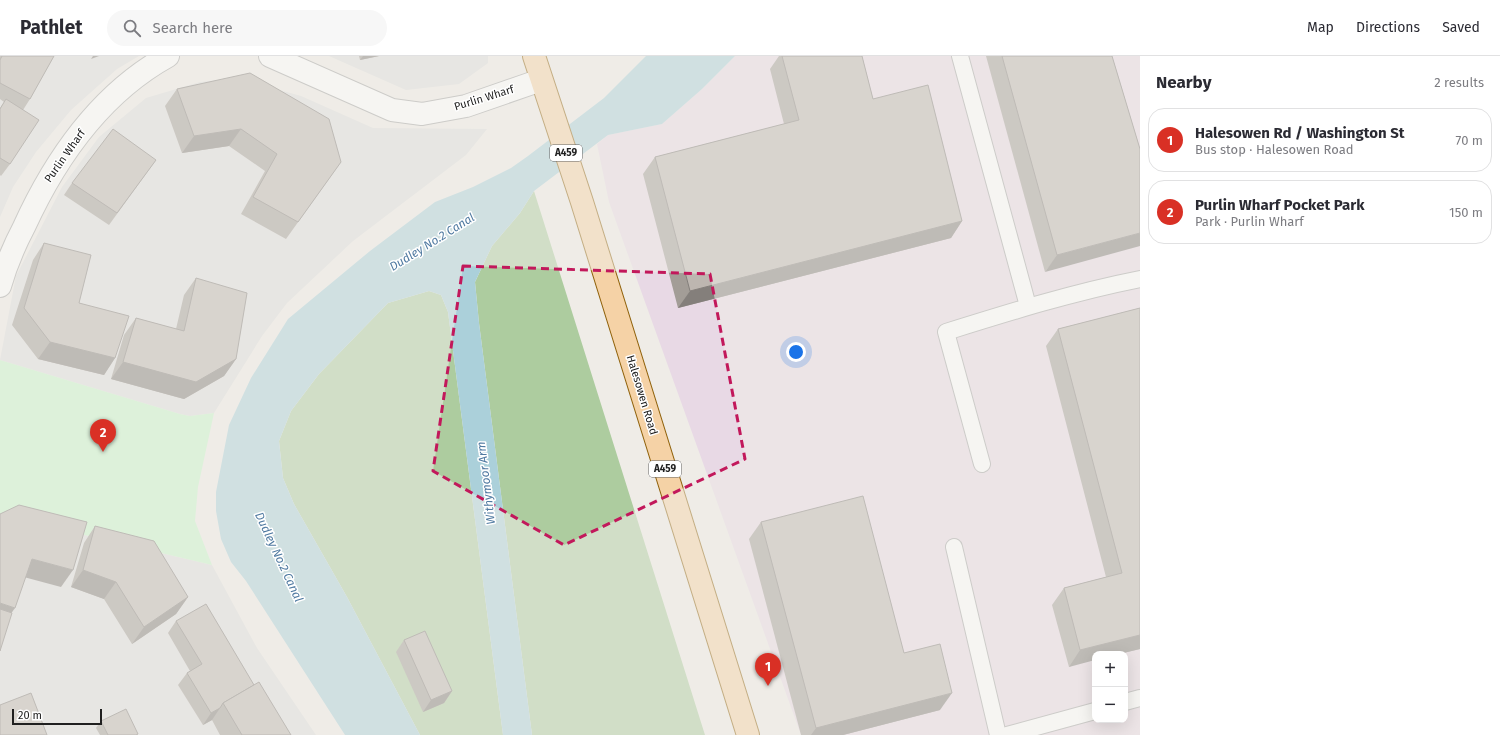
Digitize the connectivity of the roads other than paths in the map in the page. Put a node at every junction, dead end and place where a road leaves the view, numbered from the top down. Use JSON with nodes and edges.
{"nodes":[{"id":1,"x":168,"y":56,"type":"edge"},
{"id":2,"x":270,"y":56,"type":"edge"},
{"id":3,"x":534,"y":56,"type":"edge"},
{"id":4,"x":960,"y":56,"type":"edge"},
{"id":5,"x":541,"y":80,"type":"junction"},
{"id":6,"x":1140,"y":279,"type":"edge"},
{"id":7,"x":0,"y":286,"type":"edge"},
{"id":8,"x":1028,"y":306,"type":"junction"},
{"id":9,"x":982,"y":464,"type":"dead end"},
{"id":10,"x":954,"y":547,"type":"dead end"},
{"id":11,"x":1140,"y":698,"type":"edge"},
{"id":12,"x":1128,"y":701,"type":"edge"},
{"id":13,"x":1092,"y":712,"type":"edge"},
{"id":14,"x":748,"y":735,"type":"edge"},
{"id":15,"x":998,"y":735,"type":"edge"},
{"id":16,"x":1007,"y":735,"type":"edge"}],
"edges":[{"from":1,"to":7,"type":"street","name":"Purlin Wharf"},
{"from":2,"to":5,"type":"street","name":"Purlin Wharf"},
{"from":3,"to":5,"type":"main road","name":"Halesowen Road","number":"A459"},
{"from":4,"to":8,"type":"lane"},
{"from":5,"to":14,"type":"main road","name":"Halesowen Road","number":"A459"},
{"from":6,"to":8,"type":"lane"},
{"from":8,"to":9,"type":"lane"},
{"from":10,"to":15,"type":"lane"},
{"from":11,"to":12,"type":"lane"},
{"from":13,"to":16,"type":"lane"}]}
